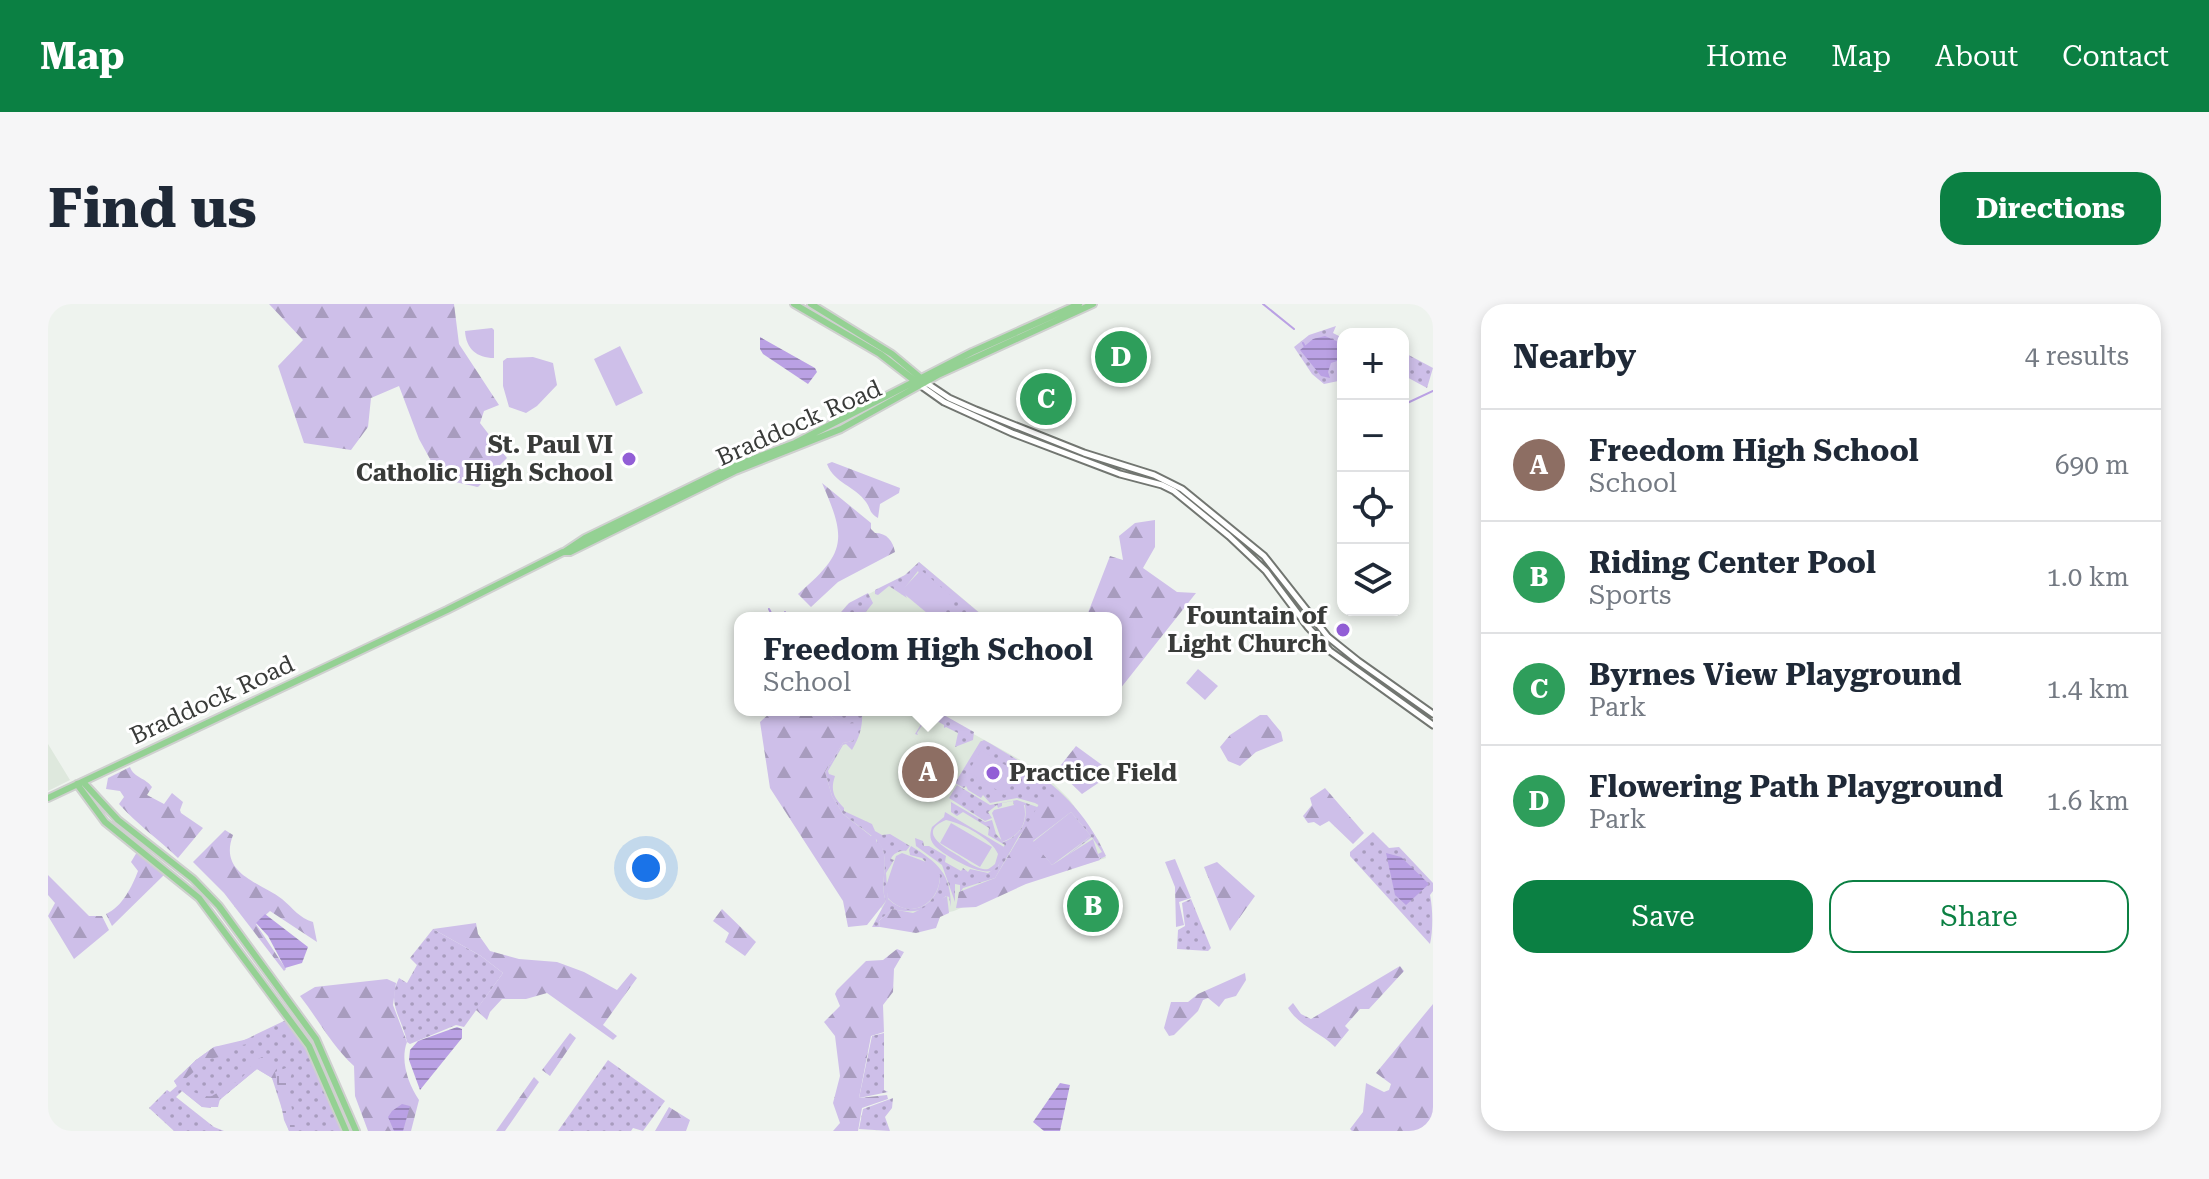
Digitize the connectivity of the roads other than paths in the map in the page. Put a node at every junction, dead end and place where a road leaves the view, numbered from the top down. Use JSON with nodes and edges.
{"nodes":[{"id":1,"x":794,"y":304,"type":"edge"},
{"id":2,"x":811,"y":304,"type":"edge"},
{"id":3,"x":1079,"y":304,"type":"edge"},
{"id":4,"x":1093,"y":304,"type":"edge"},
{"id":5,"x":1044,"y":318,"type":"junction"},
{"id":6,"x":1022,"y":336,"type":"junction"},
{"id":7,"x":995,"y":341,"type":"junction"},
{"id":8,"x":974,"y":358,"type":"junction"},
{"id":9,"x":920,"y":382,"type":"junction"},
{"id":10,"x":845,"y":418,"type":"junction"},
{"id":11,"x":809,"y":443,"type":"junction"},
{"id":12,"x":563,"y":552,"type":"junction"},
{"id":13,"x":1433,"y":714,"type":"edge"},
{"id":14,"x":1433,"y":726,"type":"edge"},
{"id":15,"x":80,"y":783,"type":"junction"},
{"id":16,"x":48,"y":798,"type":"edge"},
{"id":17,"x":346,"y":1131,"type":"edge"},
{"id":18,"x":356,"y":1131,"type":"edge"}],
"edges":[{"from":1,"to":9,"type":"main road"},
{"from":2,"to":9,"type":"main road"},
{"from":3,"to":5,"type":"main road","name":"Braddock Road"},
{"from":4,"to":6,"type":"main road","name":"Braddock Road"},
{"from":5,"to":6,"type":"main road"},
{"from":5,"to":7,"type":"main road","name":"Braddock Road"},
{"from":6,"to":8,"type":"main road","name":"Braddock Road"},
{"from":7,"to":8,"type":"main road"},
{"from":7,"to":9,"type":"main road","name":"Braddock Road"},
{"from":8,"to":9,"type":"main road","name":"Braddock Road"},
{"from":9,"to":10,"type":"main road","name":"Braddock Road"},
{"from":9,"to":11,"type":"main road","name":"Braddock Road"},
{"from":9,"to":13,"type":"main road"},
{"from":9,"to":14,"type":"main road"},
{"from":10,"to":11,"type":"main road"},
{"from":10,"to":12,"type":"main road","name":"Braddock Road"},
{"from":11,"to":12,"type":"main road","name":"Braddock Road"},
{"from":12,"to":15,"type":"main road","name":"Braddock Road"},
{"from":15,"to":16,"type":"main road","name":"Braddock Road"},
{"from":15,"to":17,"type":"main road"},
{"from":15,"to":18,"type":"main road"}]}
